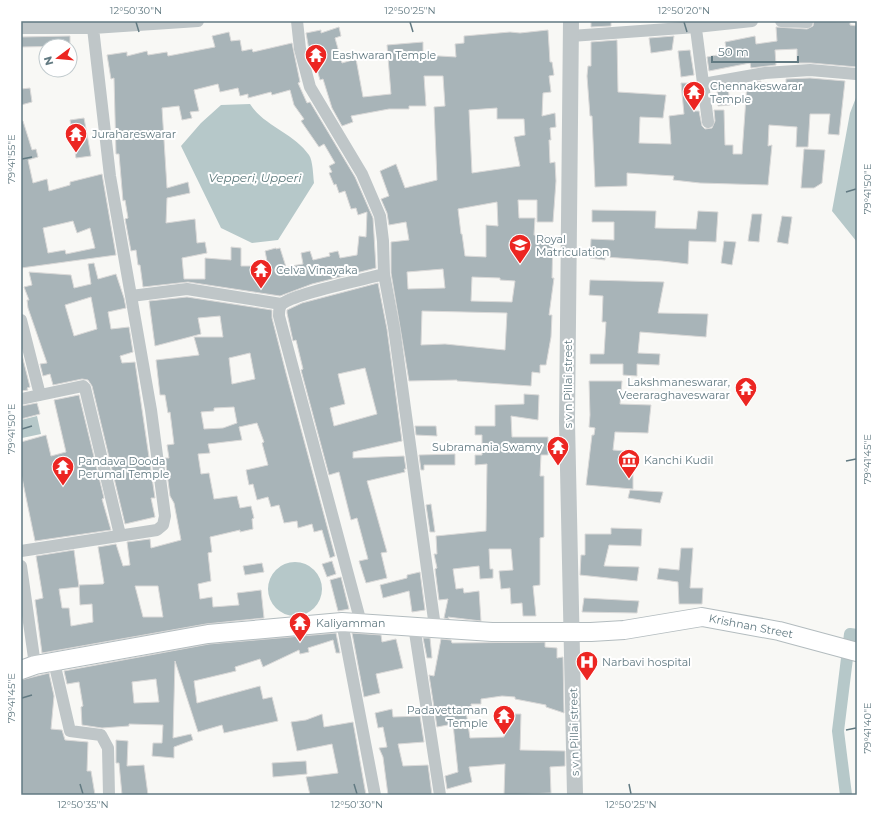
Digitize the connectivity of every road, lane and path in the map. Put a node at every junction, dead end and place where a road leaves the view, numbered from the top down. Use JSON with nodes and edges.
{"nodes":[{"id":1,"x":179,"y":21,"type":"edge"},
{"id":2,"x":198,"y":21,"type":"edge"},
{"id":3,"x":297,"y":21,"type":"edge"},
{"id":4,"x":752,"y":21,"type":"edge"},
{"id":5,"x":781,"y":21,"type":"edge"},
{"id":6,"x":807,"y":22,"type":"edge"},
{"id":7,"x":695,"y":24,"type":"edge"},
{"id":8,"x":58,"y":25,"type":"edge"},
{"id":9,"x":21,"y":28,"type":"edge"},
{"id":10,"x":93,"y":28,"type":"junction"},
{"id":11,"x":571,"y":28,"type":"edge"},
{"id":12,"x":856,"y":74,"type":"edge"},
{"id":13,"x":703,"y":84,"type":"junction"},
{"id":14,"x":708,"y":122,"type":"dead end"},
{"id":15,"x":384,"y":274,"type":"junction"},
{"id":16,"x":131,"y":296,"type":"junction"},
{"id":17,"x":282,"y":304,"type":"junction"},
{"id":18,"x":21,"y":320,"type":"edge"},
{"id":19,"x":40,"y":395,"type":"junction"},
{"id":20,"x":21,"y":399,"type":"edge"},
{"id":21,"x":120,"y":535,"type":"junction"},
{"id":22,"x":21,"y":551,"type":"edge"},
{"id":23,"x":21,"y":566,"type":"edge"},
{"id":24,"x":342,"y":622,"type":"junction"},
{"id":25,"x":361,"y":623,"type":"junction"},
{"id":26,"x":414,"y":626,"type":"junction"},
{"id":27,"x":435,"y":627,"type":"junction"},
{"id":28,"x":572,"y":632,"type":"junction"},
{"id":29,"x":854,"y":651,"type":"edge"},
{"id":30,"x":54,"y":662,"type":"junction"},
{"id":31,"x":28,"y":668,"type":"edge"},
{"id":32,"x":109,"y":795,"type":"edge"},
{"id":33,"x":375,"y":795,"type":"edge"},
{"id":34,"x":440,"y":795,"type":"edge"},
{"id":35,"x":575,"y":795,"type":"edge"}],
"edges":[{"from":1,"to":2,"type":"street"},
{"from":1,"to":10,"type":"street"},
{"from":3,"to":15,"type":"street"},
{"from":4,"to":7,"type":"street"},
{"from":5,"to":6,"type":"street"},
{"from":7,"to":11,"type":"street"},
{"from":7,"to":13,"type":"street"},
{"from":8,"to":9,"type":"street"},
{"from":8,"to":10,"type":"street"},
{"from":10,"to":16,"type":"street"},
{"from":11,"to":28,"type":"street","name":"s v n Pillai street"},
{"from":12,"to":13,"type":"street"},
{"from":13,"to":14,"type":"street"},
{"from":15,"to":17,"type":"street"},
{"from":15,"to":27,"type":"street"},
{"from":16,"to":17,"type":"street"},
{"from":16,"to":21,"type":"street"},
{"from":17,"to":25,"type":"street"},
{"from":18,"to":19,"type":"street"},
{"from":19,"to":20,"type":"street"},
{"from":19,"to":21,"type":"street"},
{"from":21,"to":22,"type":"street"},
{"from":23,"to":31,"type":"street"},
{"from":24,"to":25,"type":"main road","name":"Krishnan Street"},
{"from":24,"to":30,"type":"main road","name":"Krishnan Street"},
{"from":24,"to":33,"type":"street"},
{"from":25,"to":26,"type":"main road","name":"Krishnan Street"},
{"from":26,"to":27,"type":"main road","name":"Krishnan Street"},
{"from":26,"to":34,"type":"street"},
{"from":27,"to":28,"type":"main road","name":"Krishnan Street"},
{"from":28,"to":29,"type":"main road","name":"Krishnan Street"},
{"from":28,"to":35,"type":"street","name":"s v n Pillai street"},
{"from":30,"to":31,"type":"main road","name":"Krishnan Street"},
{"from":30,"to":32,"type":"street"}]}
